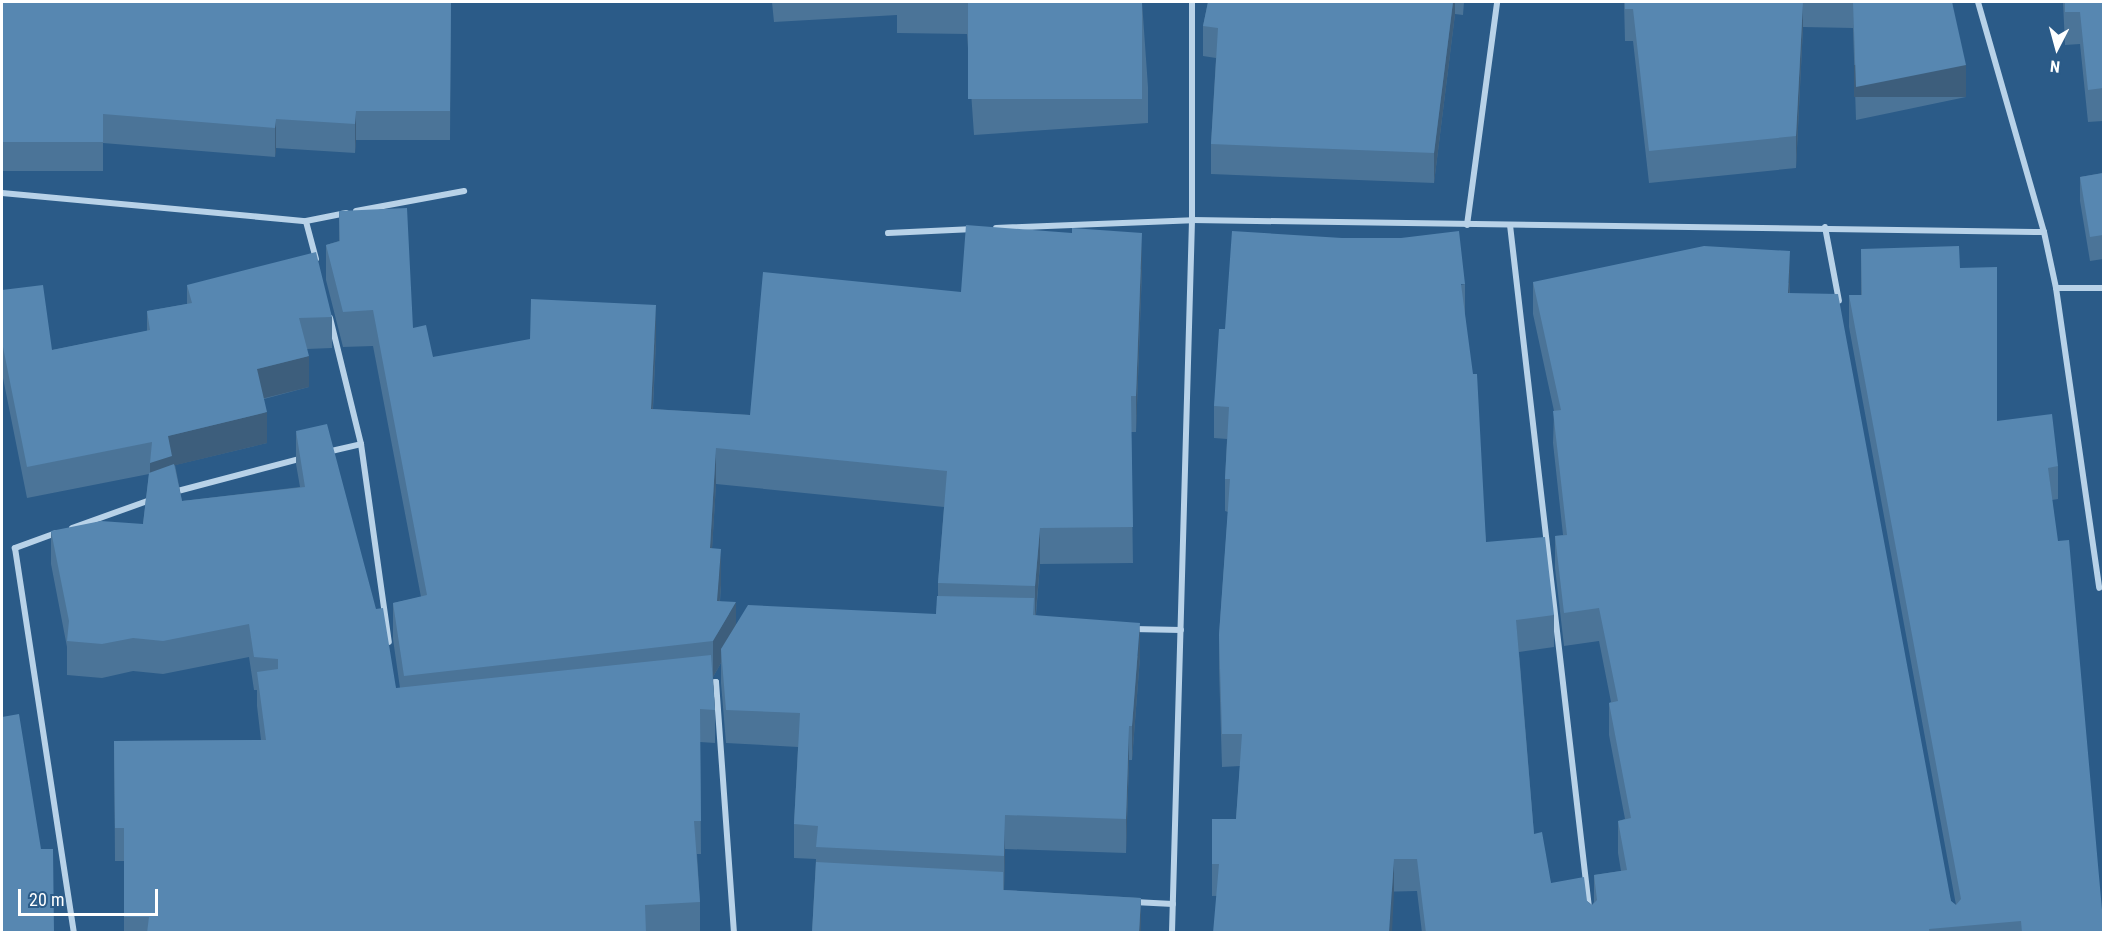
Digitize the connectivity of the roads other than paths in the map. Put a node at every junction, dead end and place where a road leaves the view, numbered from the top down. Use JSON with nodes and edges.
{"nodes":[{"id":1,"x":1192,"y":2,"type":"edge"},
{"id":2,"x":1497,"y":2,"type":"edge"},
{"id":3,"x":1978,"y":2,"type":"edge"},
{"id":4,"x":464,"y":191,"type":"dead end"},
{"id":5,"x":2,"y":193,"type":"edge"},
{"id":6,"x":1192,"y":220,"type":"junction"},
{"id":7,"x":306,"y":221,"type":"junction"},
{"id":8,"x":1467,"y":225,"type":"junction"},
{"id":9,"x":1510,"y":225,"type":"junction"},
{"id":10,"x":1825,"y":227,"type":"junction"},
{"id":11,"x":2044,"y":232,"type":"junction"},
{"id":12,"x":888,"y":233,"type":"dead end"},
{"id":13,"x":317,"y":265,"type":"edge"},
{"id":14,"x":2056,"y":288,"type":"junction"},
{"id":15,"x":2103,"y":288,"type":"edge"},
{"id":16,"x":328,"y":310,"type":"edge"},
{"id":17,"x":1840,"y":310,"type":"edge"},
{"id":18,"x":361,"y":444,"type":"junction"},
{"id":19,"x":2099,"y":588,"type":"dead end"},
{"id":20,"x":1121,"y":629,"type":"edge"},
{"id":21,"x":1181,"y":630,"type":"junction"},
{"id":22,"x":389,"y":645,"type":"edge"},
{"id":23,"x":722,"y":672,"type":"edge"},
{"id":24,"x":716,"y":682,"type":"junction"},
{"id":25,"x":693,"y":685,"type":"edge"},
{"id":26,"x":1125,"y":902,"type":"edge"},
{"id":27,"x":1173,"y":904,"type":"junction"},
{"id":28,"x":1591,"y":921,"type":"edge"},
{"id":29,"x":74,"y":933,"type":"edge"},
{"id":30,"x":734,"y":933,"type":"edge"},
{"id":31,"x":1172,"y":933,"type":"edge"}],
"edges":[{"from":1,"to":6,"type":"street"},
{"from":2,"to":8,"type":"street"},
{"from":3,"to":11,"type":"street"},
{"from":4,"to":7,"type":"street"},
{"from":5,"to":7,"type":"street"},
{"from":6,"to":8,"type":"street"},
{"from":6,"to":12,"type":"street"},
{"from":6,"to":21,"type":"street"},
{"from":7,"to":13,"type":"street"},
{"from":8,"to":9,"type":"street"},
{"from":9,"to":10,"type":"street"},
{"from":9,"to":28,"type":"street"},
{"from":10,"to":11,"type":"street"},
{"from":10,"to":17,"type":"street"},
{"from":11,"to":14,"type":"street"},
{"from":14,"to":15,"type":"street"},
{"from":14,"to":19,"type":"street"},
{"from":16,"to":18,"type":"street"},
{"from":18,"to":22,"type":"street"},
{"from":18,"to":29,"type":"street"},
{"from":20,"to":21,"type":"street"},
{"from":21,"to":27,"type":"street"},
{"from":23,"to":24,"type":"street"},
{"from":24,"to":25,"type":"street"},
{"from":24,"to":30,"type":"street"},
{"from":26,"to":27,"type":"street"},
{"from":27,"to":31,"type":"street"}]}
